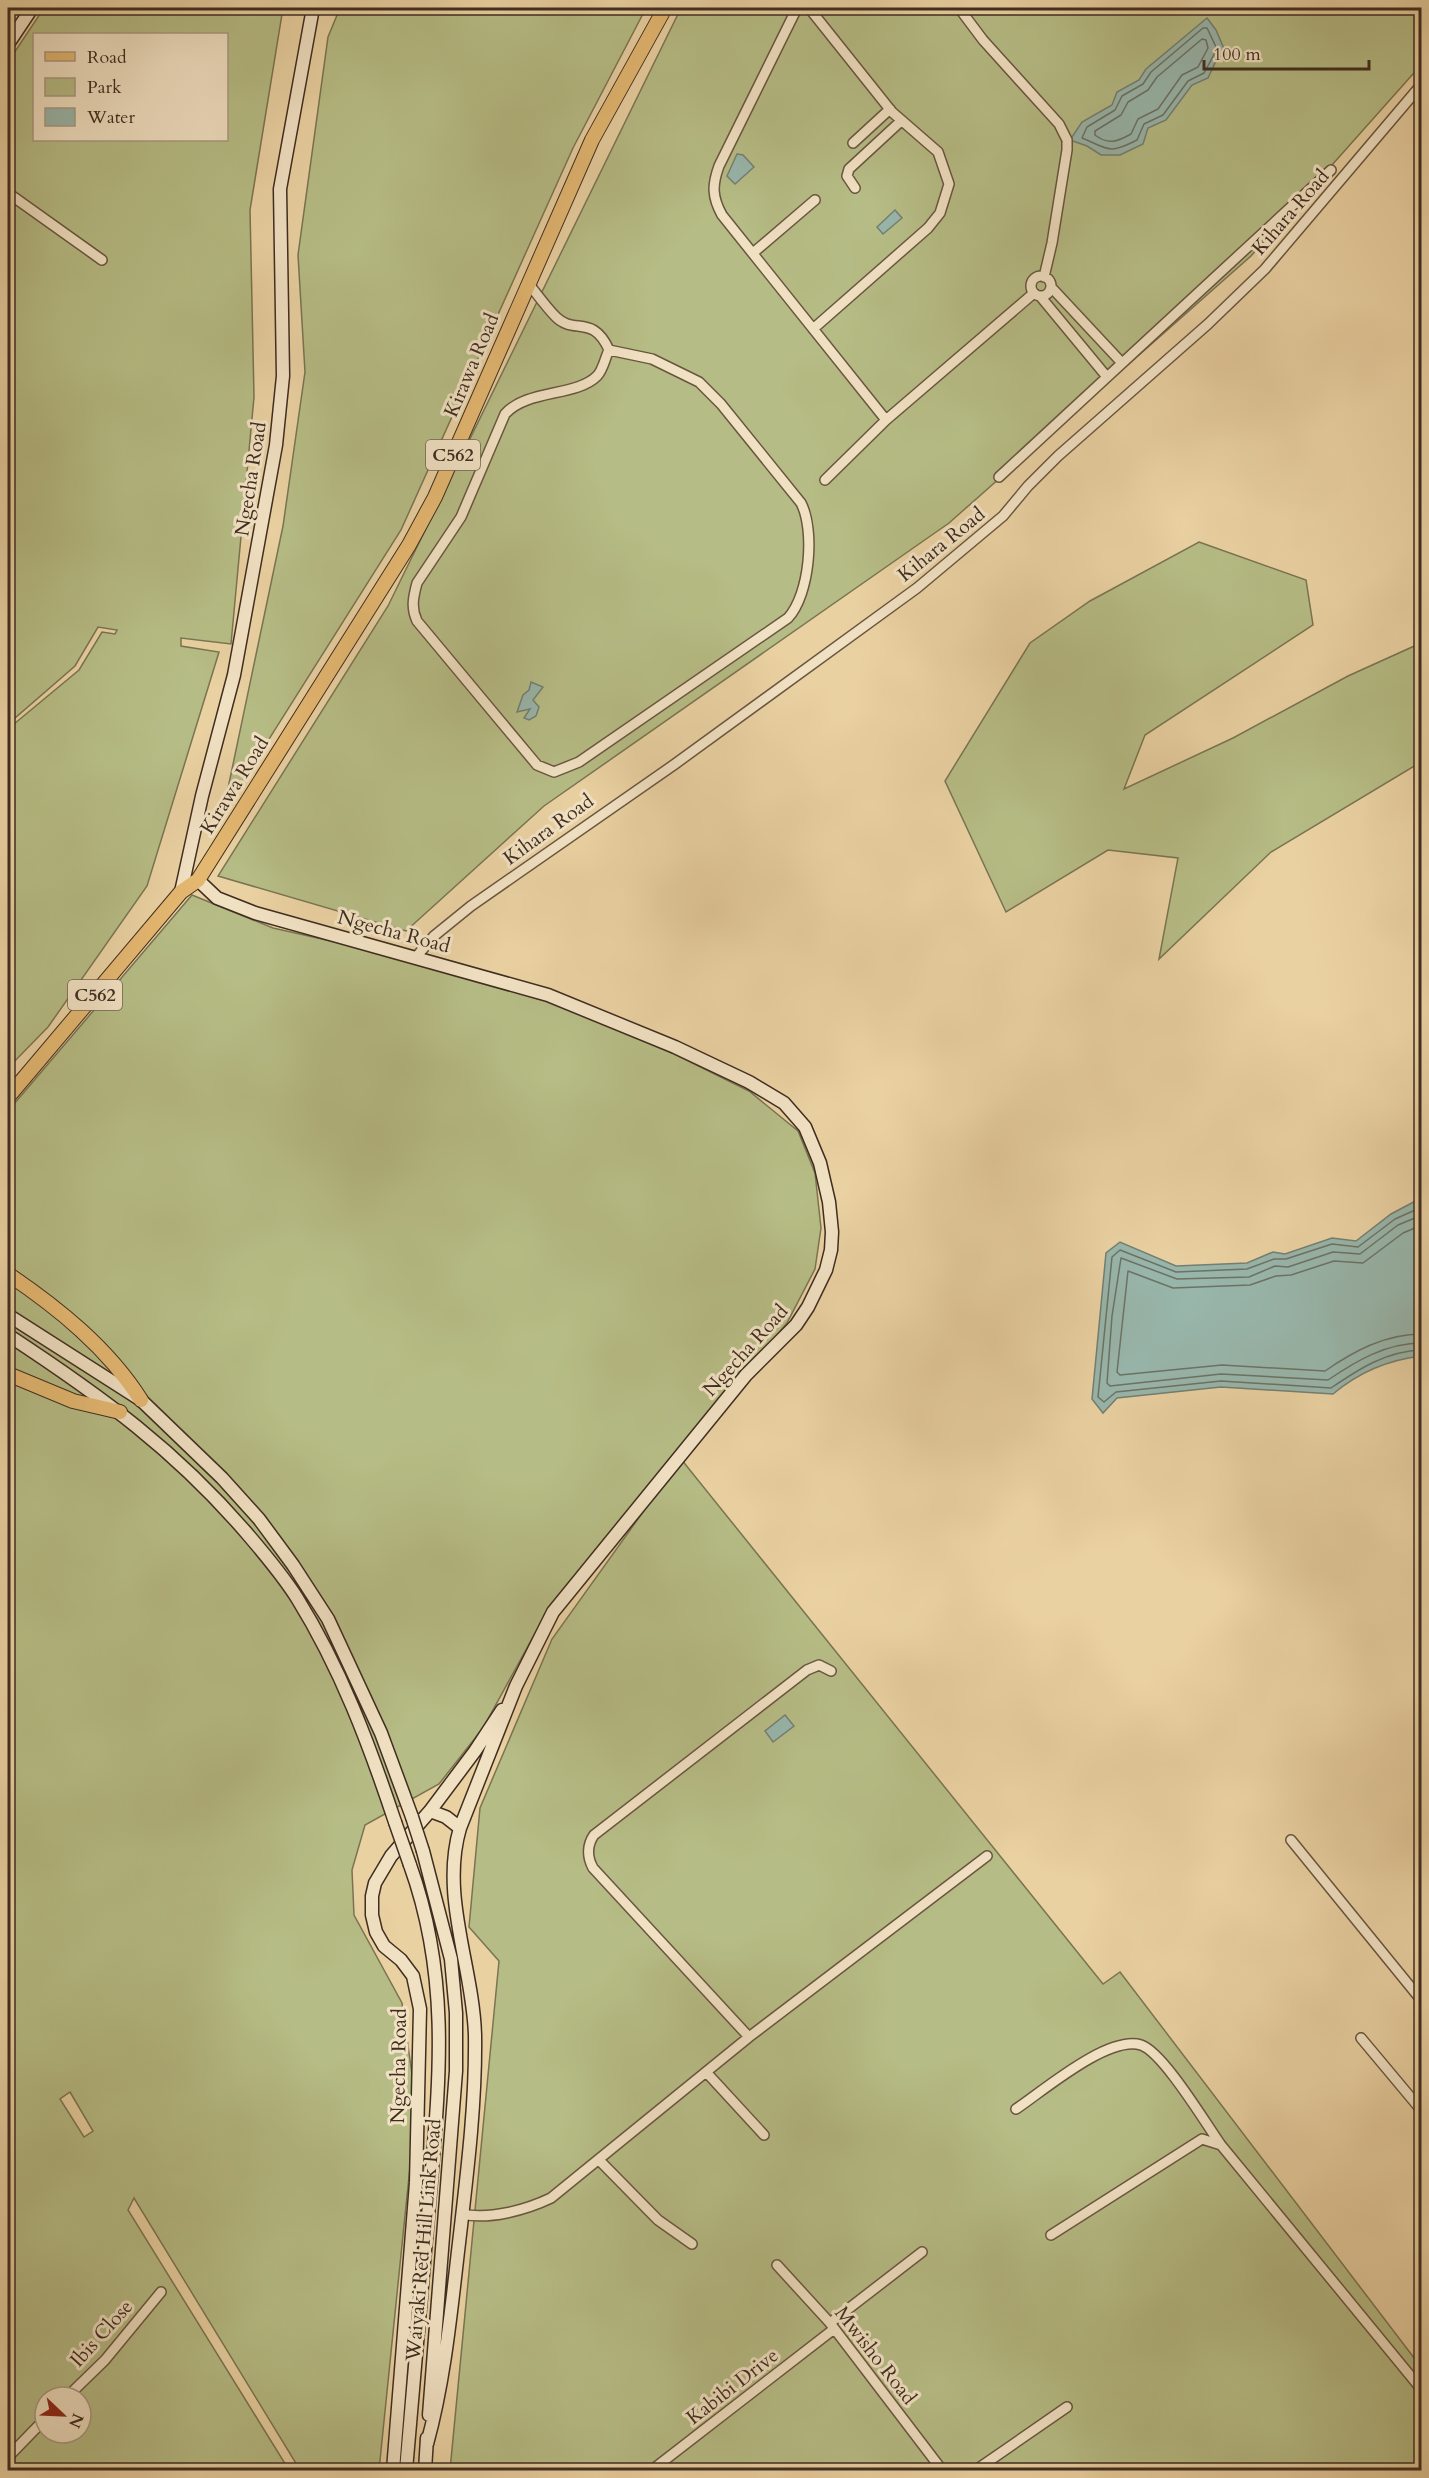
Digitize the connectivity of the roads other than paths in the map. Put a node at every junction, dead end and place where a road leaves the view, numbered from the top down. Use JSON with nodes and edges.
{"nodes":[{"id":1,"x":32,"y":8,"type":"edge"},
{"id":2,"x":314,"y":8,"type":"edge"},
{"id":3,"x":665,"y":8,"type":"edge"},
{"id":4,"x":798,"y":8,"type":"edge"},
{"id":5,"x":809,"y":8,"type":"edge"},
{"id":6,"x":959,"y":8,"type":"edge"},
{"id":7,"x":8,"y":44,"type":"edge"},
{"id":8,"x":1422,"y":84,"type":"edge"},
{"id":9,"x":890,"y":109,"type":"junction"},
{"id":10,"x":901,"y":121,"type":"junction"},
{"id":11,"x":853,"y":143,"type":"dead end"},
{"id":12,"x":1331,"y":170,"type":"dead end"},
{"id":13,"x":855,"y":189,"type":"dead end"},
{"id":14,"x":8,"y":193,"type":"edge"},
{"id":15,"x":815,"y":200,"type":"dead end"},
{"id":16,"x":753,"y":253,"type":"junction"},
{"id":17,"x":102,"y":260,"type":"dead end"},
{"id":18,"x":1044,"y":277,"type":"junction"},
{"id":19,"x":528,"y":283,"type":"junction"},
{"id":20,"x":1051,"y":287,"type":"junction"},
{"id":21,"x":1037,"y":295,"type":"junction"},
{"id":22,"x":813,"y":329,"type":"junction"},
{"id":23,"x":609,"y":350,"type":"junction"},
{"id":24,"x":1122,"y":363,"type":"junction"},
{"id":25,"x":1107,"y":377,"type":"junction"},
{"id":26,"x":886,"y":420,"type":"junction"},
{"id":27,"x":999,"y":477,"type":"dead end"},
{"id":28,"x":825,"y":480,"type":"dead end"},
{"id":29,"x":198,"y":880,"type":"junction"},
{"id":30,"x":181,"y":892,"type":"junction"},
{"id":31,"x":416,"y":957,"type":"junction"},
{"id":32,"x":8,"y":1097,"type":"edge"},
{"id":33,"x":8,"y":1274,"type":"edge"},
{"id":34,"x":8,"y":1316,"type":"edge"},
{"id":35,"x":8,"y":1335,"type":"edge"},
{"id":36,"x":8,"y":1374,"type":"edge"},
{"id":37,"x":141,"y":1400,"type":"junction"},
{"id":38,"x":120,"y":1412,"type":"junction"},
{"id":39,"x":831,"y":1671,"type":"dead end"},
{"id":40,"x":516,"y":1686,"type":"junction"},
{"id":41,"x":430,"y":1811,"type":"junction"},
{"id":42,"x":460,"y":1828,"type":"junction"},
{"id":43,"x":1291,"y":1840,"type":"dead end"},
{"id":44,"x":987,"y":1856,"type":"dead end"},
{"id":45,"x":1422,"y":2001,"type":"edge"},
{"id":46,"x":749,"y":2037,"type":"junction"},
{"id":47,"x":1361,"y":2038,"type":"dead end"},
{"id":48,"x":707,"y":2073,"type":"junction"},
{"id":49,"x":1016,"y":2109,"type":"dead end"},
{"id":50,"x":1422,"y":2111,"type":"edge"},
{"id":51,"x":764,"y":2135,"type":"dead end"},
{"id":52,"x":1221,"y":2145,"type":"junction"},
{"id":53,"x":599,"y":2160,"type":"junction"},
{"id":54,"x":462,"y":2214,"type":"junction"},
{"id":55,"x":1051,"y":2235,"type":"dead end"},
{"id":56,"x":692,"y":2244,"type":"dead end"},
{"id":57,"x":922,"y":2252,"type":"dead end"},
{"id":58,"x":777,"y":2265,"type":"dead end"},
{"id":59,"x":161,"y":2292,"type":"dead end"},
{"id":60,"x":832,"y":2326,"type":"junction"},
{"id":61,"x":79,"y":2385,"type":"edge"},
{"id":62,"x":1422,"y":2390,"type":"edge"},
{"id":63,"x":405,"y":2400,"type":"junction"},
{"id":64,"x":1067,"y":2407,"type":"dead end"},
{"id":65,"x":33,"y":2431,"type":"edge"},
{"id":66,"x":427,"y":2444,"type":"junction"},
{"id":67,"x":8,"y":2457,"type":"edge"},
{"id":68,"x":393,"y":2470,"type":"edge"},
{"id":69,"x":406,"y":2470,"type":"edge"},
{"id":70,"x":425,"y":2470,"type":"edge"},
{"id":71,"x":652,"y":2470,"type":"edge"},
{"id":72,"x":942,"y":2470,"type":"edge"},
{"id":73,"x":976,"y":2470,"type":"edge"}],
"edges":[{"from":1,"to":7,"type":"main road"},
{"from":2,"to":30,"type":"main road","name":"Ngecha Road"},
{"from":3,"to":19,"type":"main road","name":"Kirawa Road","number":"C562"},
{"from":4,"to":16,"type":"street"},
{"from":5,"to":9,"type":"street"},
{"from":6,"to":18,"type":"street"},
{"from":8,"to":31,"type":"street","name":"Kihara Road"},
{"from":9,"to":10,"type":"street"},
{"from":9,"to":11,"type":"street"},
{"from":10,"to":13,"type":"street"},
{"from":10,"to":22,"type":"street"},
{"from":12,"to":24,"type":"street"},
{"from":14,"to":17,"type":"street"},
{"from":15,"to":16,"type":"street"},
{"from":16,"to":22,"type":"street"},
{"from":18,"to":20,"type":"street"},
{"from":18,"to":21,"type":"street"},
{"from":19,"to":23,"type":"street"},
{"from":19,"to":29,"type":"main road","name":"Kirawa Road","number":"C562"},
{"from":20,"to":21,"type":"street"},
{"from":20,"to":24,"type":"street"},
{"from":21,"to":25,"type":"street"},
{"from":21,"to":26,"type":"street"},
{"from":22,"to":26,"type":"street"},
{"from":23,"to":23,"type":"street"},
{"from":24,"to":25,"type":"street"},
{"from":25,"to":27,"type":"street"},
{"from":26,"to":28,"type":"street"},
{"from":29,"to":30,"type":"main road"},
{"from":29,"to":31,"type":"main road","name":"Ngecha Road"},
{"from":30,"to":32,"type":"main road","number":"C562"},
{"from":31,"to":40,"type":"main road","name":"Ngecha Road"},
{"from":33,"to":37,"type":"main road"},
{"from":34,"to":37,"type":"main road"},
{"from":35,"to":38,"type":"main road"},
{"from":36,"to":38,"type":"main road"},
{"from":37,"to":66,"type":"main road","name":"Waiyaki Red Hill Link Road","bridge":true},
{"from":38,"to":63,"type":"main road","name":"Waiyaki Red Hill Link Road","bridge":true},
{"from":39,"to":46,"type":"street"},
{"from":40,"to":41,"type":"main road","name":"Ngecha Road"},
{"from":40,"to":42,"type":"main road","name":"Ngecha Road"},
{"from":41,"to":42,"type":"main road"},
{"from":41,"to":63,"type":"main road","name":"Ngecha Road"},
{"from":42,"to":54,"type":"main road","name":"Ngecha Road"},
{"from":43,"to":45,"type":"street"},
{"from":44,"to":46,"type":"street"},
{"from":46,"to":48,"type":"street"},
{"from":47,"to":50,"type":"street"},
{"from":48,"to":51,"type":"street"},
{"from":48,"to":53,"type":"street"},
{"from":49,"to":52,"type":"street"},
{"from":52,"to":55,"type":"street"},
{"from":52,"to":62,"type":"street"},
{"from":53,"to":54,"type":"street"},
{"from":53,"to":56,"type":"street"},
{"from":54,"to":66,"type":"main road","name":"Ngecha Road"},
{"from":57,"to":60,"type":"street","name":"Kabibi Drive"},
{"from":58,"to":60,"type":"street","name":"Mwisho Road"},
{"from":59,"to":61,"type":"street","name":"Ibis Close"},
{"from":60,"to":71,"type":"street","name":"Kabibi Drive"},
{"from":60,"to":72,"type":"street","name":"Mwisho Road"},
{"from":63,"to":68,"type":"main road","name":"Ngecha Road"},
{"from":63,"to":69,"type":"main road","name":"Waiyaki Red Hill Link Road"},
{"from":64,"to":73,"type":"street"},
{"from":65,"to":67,"type":"street"},
{"from":66,"to":70,"type":"main road","name":"Waiyaki Red Hill Link Road"}]}
